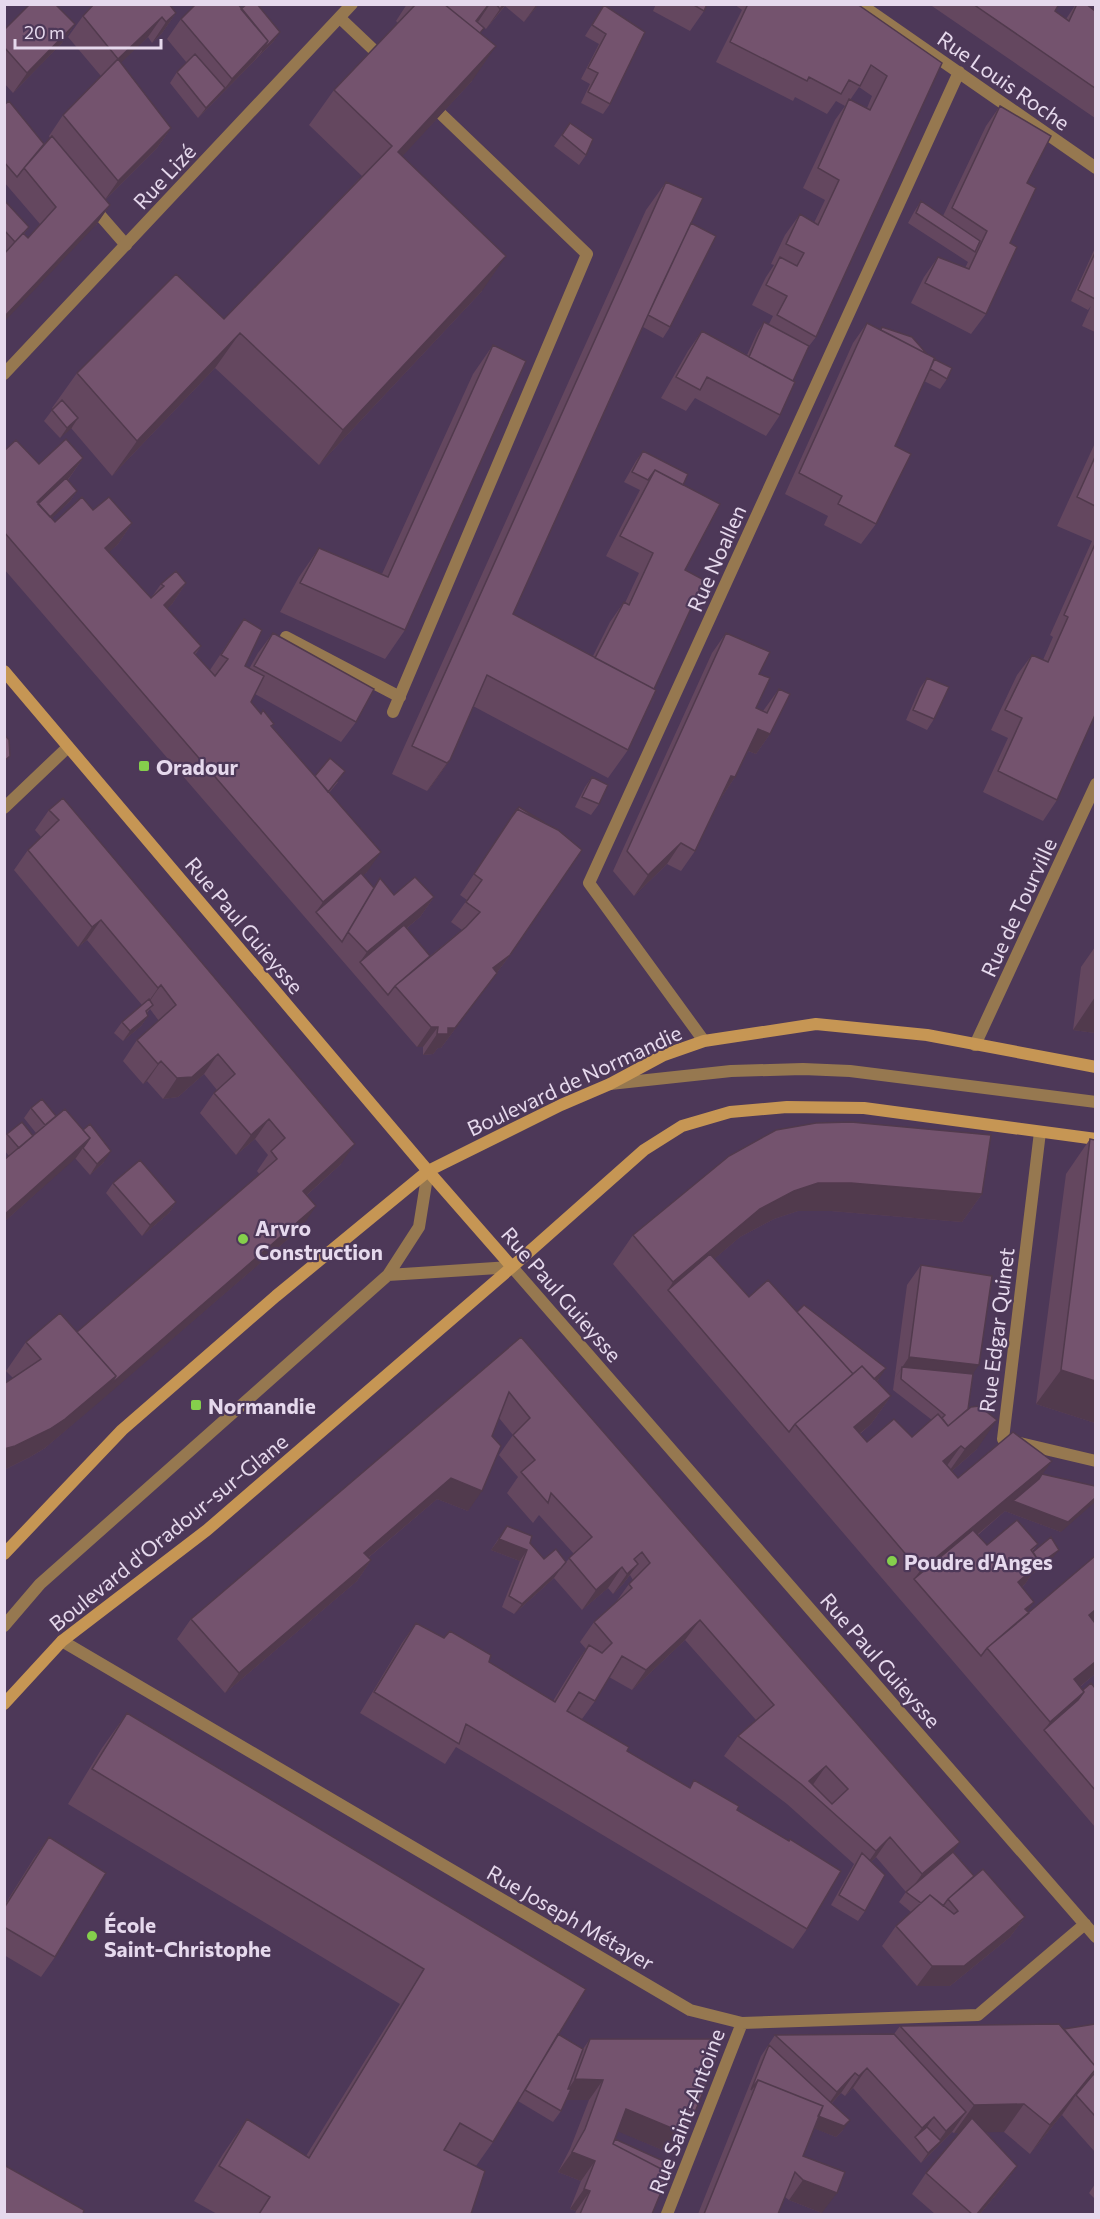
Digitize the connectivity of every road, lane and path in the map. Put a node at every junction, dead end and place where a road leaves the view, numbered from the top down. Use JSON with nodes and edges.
{"nodes":[{"id":1,"x":352,"y":4,"type":"edge"},
{"id":2,"x":860,"y":4,"type":"edge"},
{"id":3,"x":340,"y":18,"type":"junction"},
{"id":4,"x":378,"y":54,"type":"edge"},
{"id":5,"x":959,"y":72,"type":"junction"},
{"id":6,"x":441,"y":114,"type":"edge"},
{"id":7,"x":1095,"y":168,"type":"edge"},
{"id":8,"x":88,"y":200,"type":"edge"},
{"id":9,"x":126,"y":245,"type":"junction"},
{"id":10,"x":4,"y":374,"type":"edge"},
{"id":11,"x":286,"y":637,"type":"edge"},
{"id":12,"x":4,"y":671,"type":"edge"},
{"id":13,"x":400,"y":697,"type":"junction"},
{"id":14,"x":393,"y":712,"type":"dead end"},
{"id":15,"x":68,"y":747,"type":"junction"},
{"id":16,"x":1095,"y":784,"type":"edge"},
{"id":17,"x":4,"y":808,"type":"edge"},
{"id":18,"x":704,"y":1041,"type":"junction"},
{"id":19,"x":975,"y":1045,"type":"junction"},
{"id":20,"x":1095,"y":1067,"type":"edge"},
{"id":21,"x":610,"y":1084,"type":"junction"},
{"id":22,"x":1095,"y":1102,"type":"edge"},
{"id":23,"x":1040,"y":1132,"type":"junction"},
{"id":24,"x":1095,"y":1139,"type":"edge"},
{"id":25,"x":428,"y":1171,"type":"junction"},
{"id":26,"x":513,"y":1267,"type":"junction"},
{"id":27,"x":388,"y":1275,"type":"junction"},
{"id":28,"x":1095,"y":1461,"type":"edge"},
{"id":29,"x":4,"y":1554,"type":"edge"},
{"id":30,"x":4,"y":1626,"type":"edge"},
{"id":31,"x":62,"y":1641,"type":"junction"},
{"id":32,"x":4,"y":1704,"type":"edge"},
{"id":33,"x":1085,"y":1924,"type":"junction"},
{"id":34,"x":1095,"y":1937,"type":"edge"},
{"id":35,"x":742,"y":2023,"type":"junction"},
{"id":36,"x":667,"y":2214,"type":"edge"}],
"edges":[{"from":1,"to":3,"type":"street","name":"Rue Lizé"},
{"from":2,"to":5,"type":"street","name":"Rue Louis Roche"},
{"from":3,"to":4,"type":"street"},
{"from":3,"to":9,"type":"street","name":"Rue Lizé"},
{"from":5,"to":7,"type":"street","name":"Rue Louis Roche"},
{"from":5,"to":18,"type":"street","name":"Rue Noallen"},
{"from":6,"to":13,"type":"street"},
{"from":8,"to":9,"type":"street"},
{"from":9,"to":10,"type":"street","name":"Rue Lizé"},
{"from":11,"to":13,"type":"street"},
{"from":12,"to":15,"type":"main road","name":"Rue Paul Guieysse"},
{"from":13,"to":14,"type":"street"},
{"from":15,"to":17,"type":"street"},
{"from":15,"to":25,"type":"main road","name":"Rue Paul Guieysse"},
{"from":16,"to":19,"type":"street","name":"Rue de Tourville"},
{"from":18,"to":19,"type":"main road","name":"Boulevard de Normandie"},
{"from":18,"to":21,"type":"main road","name":"Boulevard de Normandie"},
{"from":19,"to":20,"type":"main road","name":"Boulevard de Normandie"},
{"from":21,"to":22,"type":"street"},
{"from":21,"to":25,"type":"main road","name":"Boulevard de Normandie"},
{"from":23,"to":24,"type":"main road"},
{"from":23,"to":26,"type":"main road"},
{"from":23,"to":28,"type":"street","name":"Rue Edgar Quinet"},
{"from":25,"to":26,"type":"main road","name":"Rue Paul Guieysse"},
{"from":25,"to":27,"type":"street","name":"Boulevard d'Oradour-sur-Glane"},
{"from":25,"to":29,"type":"main road"},
{"from":26,"to":27,"type":"street"},
{"from":26,"to":31,"type":"main road","name":"Boulevard d'Oradour-sur-Glane"},
{"from":26,"to":33,"type":"street","name":"Rue Paul Guieysse"},
{"from":27,"to":30,"type":"street","name":"Boulevard d'Oradour-sur-Glane"},
{"from":31,"to":32,"type":"main road","name":"Boulevard d'Oradour-sur-Glane"},
{"from":31,"to":35,"type":"street","name":"Rue Joseph Métayer"},
{"from":33,"to":34,"type":"street","name":"Rue Paul Guieysse"},
{"from":33,"to":35,"type":"street","name":"Rue Joseph Métayer"},
{"from":35,"to":36,"type":"street","name":"Rue Saint-Antoine"}]}
